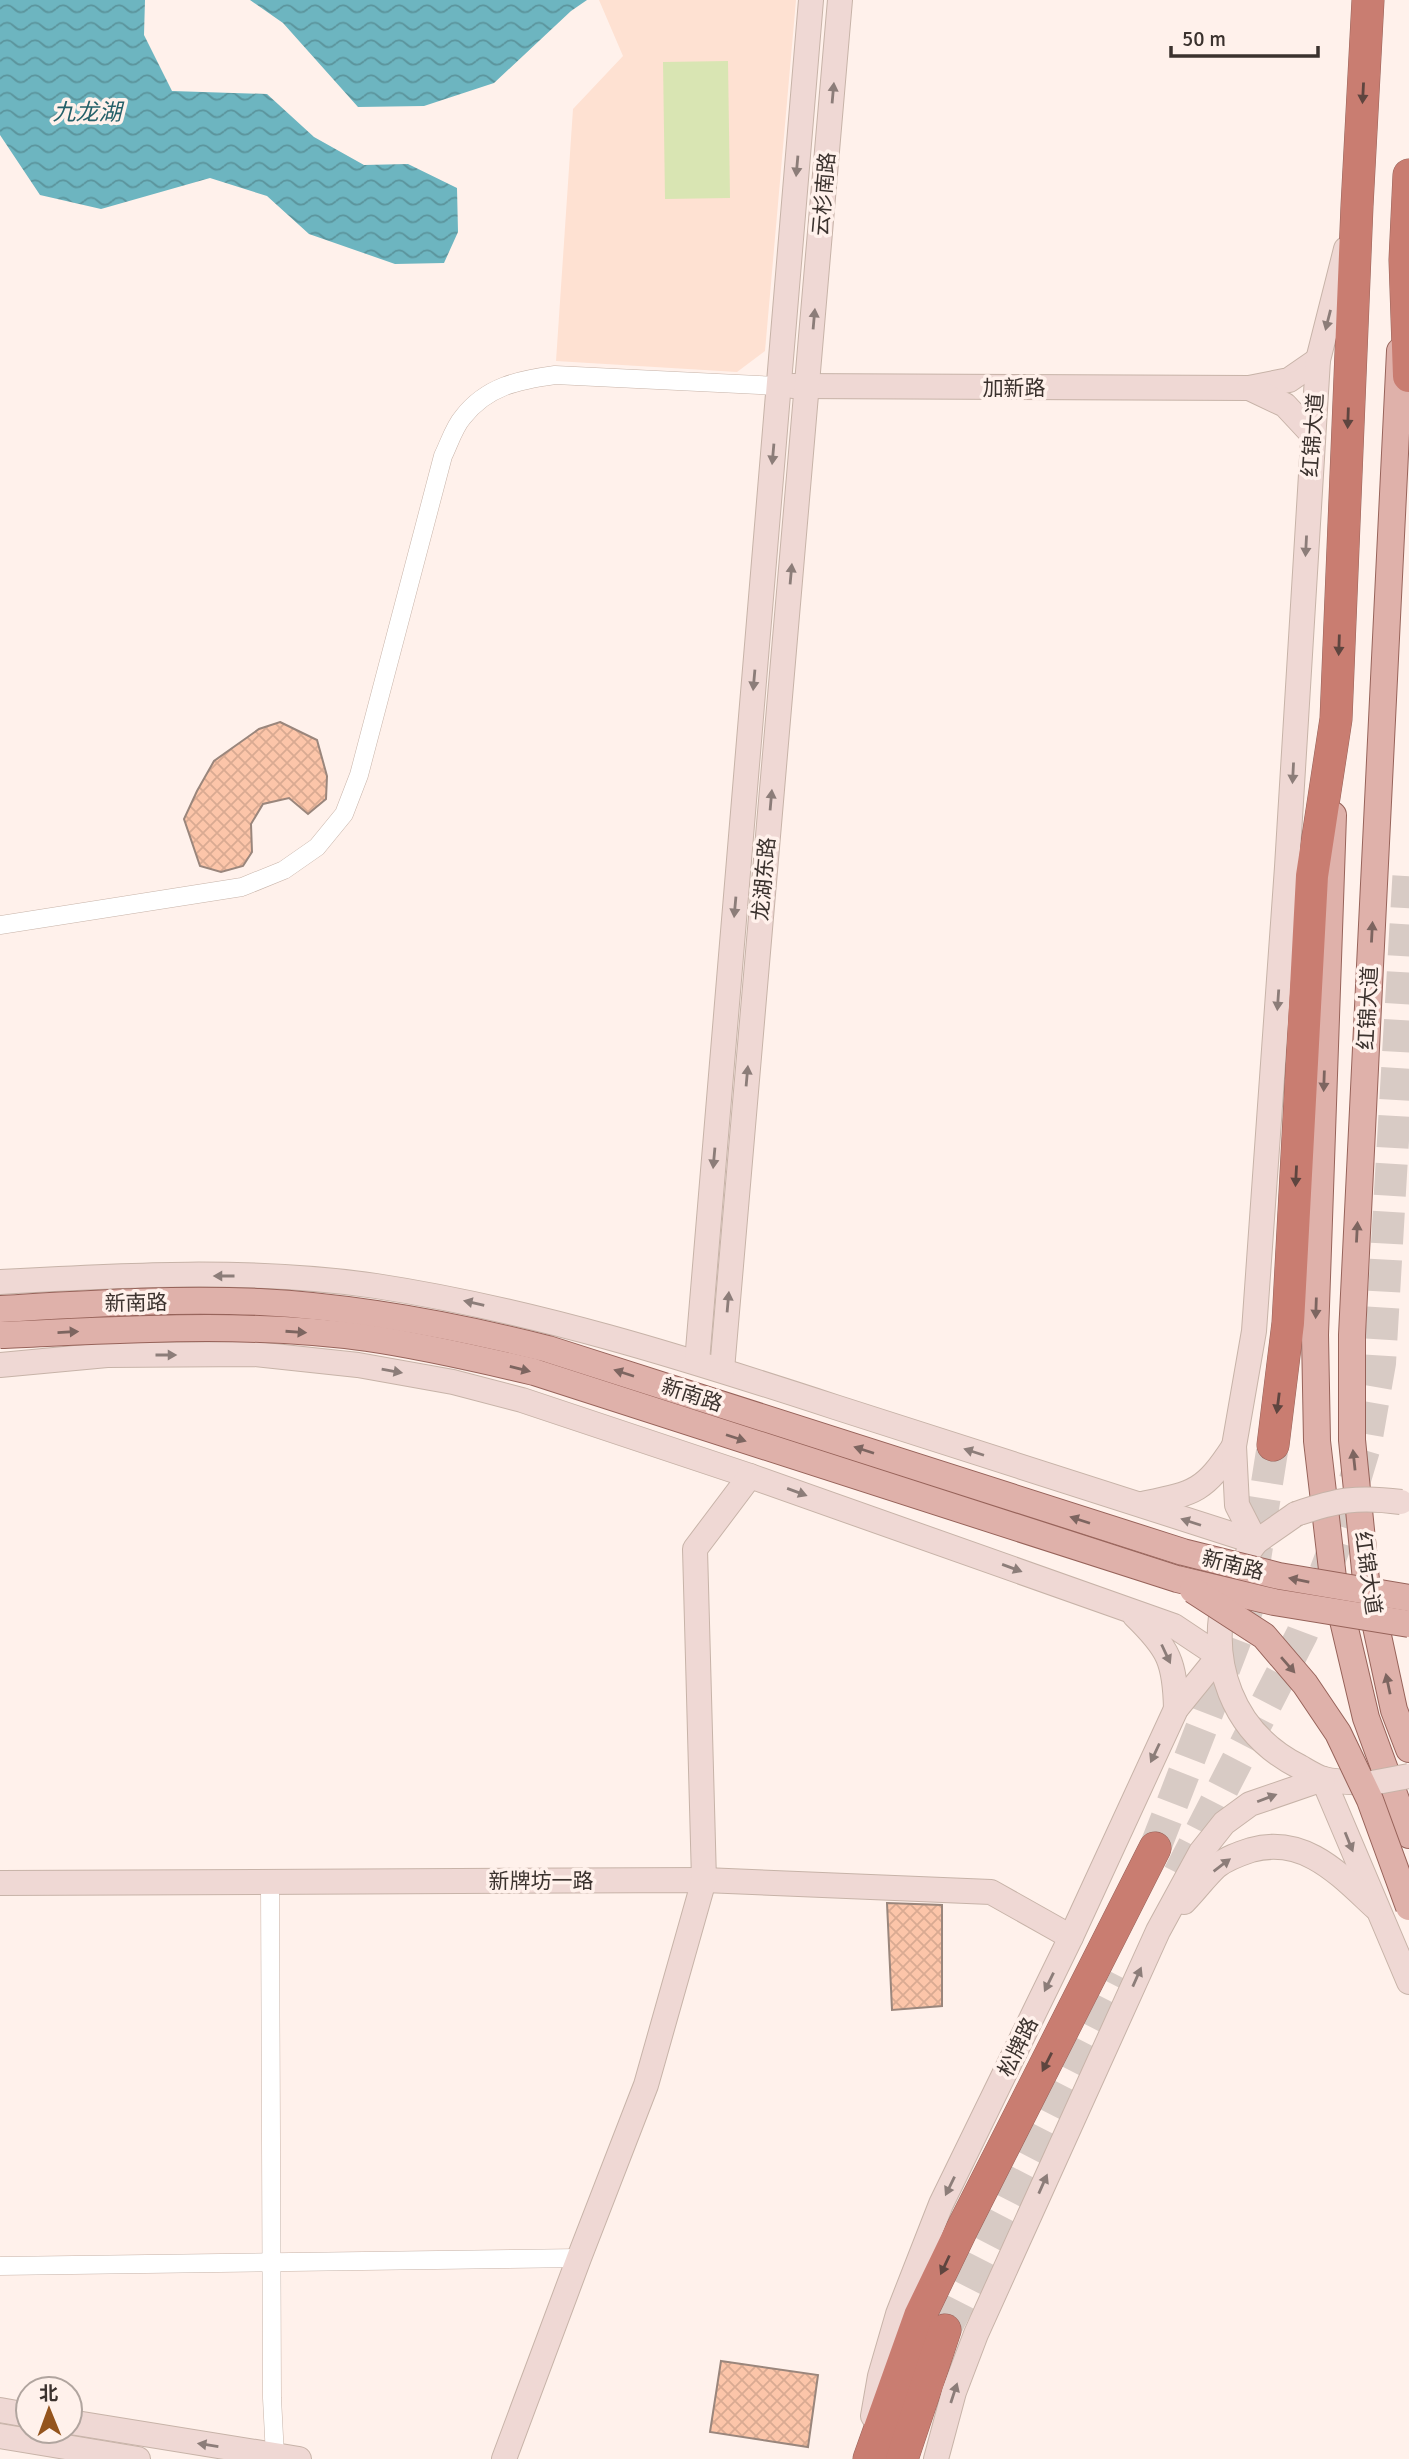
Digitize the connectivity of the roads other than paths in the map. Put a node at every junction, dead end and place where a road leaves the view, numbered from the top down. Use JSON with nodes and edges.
{"nodes":[{"id":1,"x":811,"y":0,"type":"edge"},
{"id":2,"x":840,"y":0,"type":"edge"},
{"id":3,"x":1368,"y":0,"type":"edge"},
{"id":4,"x":1409,"y":175,"type":"edge"},
{"id":5,"x":1357,"y":206,"type":"junction"},
{"id":6,"x":1405,"y":260,"type":"junction"},
{"id":7,"x":1318,"y":360,"type":"junction"},
{"id":8,"x":1409,"y":376,"type":"edge"},
{"id":9,"x":778,"y":386,"type":"junction"},
{"id":10,"x":808,"y":387,"type":"junction"},
{"id":11,"x":1249,"y":388,"type":"junction"},
{"id":12,"x":1313,"y":435,"type":"junction"},
{"id":13,"x":1336,"y":719,"type":"junction"},
{"id":14,"x":0,"y":925,"type":"edge"},
{"id":15,"x":0,"y":1282,"type":"edge"},
{"id":16,"x":0,"y":1309,"type":"edge"},
{"id":17,"x":0,"y":1335,"type":"edge"},
{"id":18,"x":697,"y":1362,"type":"junction"},
{"id":19,"x":0,"y":1365,"type":"edge"},
{"id":20,"x":722,"y":1370,"type":"junction"},
{"id":21,"x":1234,"y":1446,"type":"junction"},
{"id":22,"x":1273,"y":1446,"type":"tunnel mouth"},
{"id":23,"x":750,"y":1476,"type":"junction"},
{"id":24,"x":1405,"y":1504,"type":"edge"},
{"id":25,"x":1138,"y":1505,"type":"junction"},
{"id":26,"x":1256,"y":1542,"type":"junction"},
{"id":27,"x":1177,"y":1579,"type":"junction"},
{"id":28,"x":1409,"y":1598,"type":"edge"},
{"id":29,"x":1365,"y":1605,"type":"junction"},
{"id":30,"x":1130,"y":1610,"type":"junction"},
{"id":31,"x":1409,"y":1623,"type":"edge"},
{"id":32,"x":1219,"y":1656,"type":"junction"},
{"id":33,"x":1176,"y":1709,"type":"junction"},
{"id":34,"x":1409,"y":1749,"type":"edge"},
{"id":35,"x":1409,"y":1776,"type":"edge"},
{"id":36,"x":1323,"y":1779,"type":"junction"},
{"id":37,"x":1409,"y":1835,"type":"edge"},
{"id":38,"x":1155,"y":1848,"type":"tunnel mouth"},
{"id":39,"x":704,"y":1880,"type":"junction"},
{"id":40,"x":0,"y":1883,"type":"edge"},
{"id":41,"x":270,"y":1883,"type":"junction"},
{"id":42,"x":1409,"y":1907,"type":"edge"},
{"id":43,"x":1376,"y":1908,"type":"junction"},
{"id":44,"x":1158,"y":1931,"type":"junction"},
{"id":45,"x":1071,"y":1937,"type":"junction"},
{"id":46,"x":1409,"y":1982,"type":"edge"},
{"id":47,"x":579,"y":2258,"type":"junction"},
{"id":48,"x":271,"y":2262,"type":"junction"},
{"id":49,"x":0,"y":2266,"type":"edge"},
{"id":50,"x":945,"y":2330,"type":"tunnel mouth"},
{"id":51,"x":84,"y":2424,"type":"edge"},
{"id":52,"x":0,"y":2436,"type":"edge"},
{"id":53,"x":287,"y":2457,"type":"edge"},
{"id":54,"x":138,"y":2459,"type":"edge"},
{"id":55,"x":504,"y":2459,"type":"edge"},
{"id":56,"x":868,"y":2459,"type":"edge"},
{"id":57,"x":902,"y":2459,"type":"edge"},
{"id":58,"x":936,"y":2459,"type":"edge"}],
"edges":[{"from":1,"to":9,"type":"main road","name":"云杉南路","one_way":true},
{"from":10,"to":2,"type":"main road","name":"云杉南路","one_way":true},
{"from":3,"to":5,"type":"highway","name":"红锦大道","one_way":true},
{"from":4,"to":6,"type":"highway","name":"红锦大道"},
{"from":5,"to":7,"type":"main road","name":"红锦大道","one_way":true},
{"from":5,"to":13,"type":"highway","name":"红锦大道","one_way":true},
{"from":6,"to":8,"type":"highway","name":"红锦大道"},
{"from":34,"to":6,"type":"main road","name":"红锦大道","one_way":true},
{"from":7,"to":11,"type":"main road"},
{"from":7,"to":12,"type":"main road","name":"红锦大道"},
{"from":9,"to":10,"type":"main road","name":"加新路"},
{"from":9,"to":14,"type":"street"},
{"from":9,"to":18,"type":"main road","name":"龙湖东路","one_way":true},
{"from":10,"to":11,"type":"main road","name":"加新路"},
{"from":20,"to":10,"type":"main road","name":"龙湖东路","one_way":true},
{"from":11,"to":12,"type":"main road"},
{"from":12,"to":21,"type":"main road","name":"红锦大道","one_way":true},
{"from":13,"to":22,"type":"highway","name":"红锦大道","one_way":true},
{"from":13,"to":37,"type":"main road","name":"红锦大道","one_way":true},
{"from":18,"to":15,"type":"main road","name":"新南路","one_way":true},
{"from":29,"to":16,"type":"main road","name":"新南路","one_way":true,"bridge":true},
{"from":17,"to":27,"type":"main road","name":"新南路","one_way":true,"bridge":true},
{"from":18,"to":20,"type":"main road","name":"新南路"},
{"from":19,"to":23,"type":"main road","one_way":true},
{"from":25,"to":20,"type":"main road","name":"新南路","one_way":true},
{"from":21,"to":25,"type":"main road"},
{"from":21,"to":26,"type":"main road","name":"红锦大道"},
{"from":23,"to":30,"type":"main road","one_way":true},
{"from":23,"to":39,"type":"main road"},
{"from":24,"to":26,"type":"main road","bridge":true},
{"from":26,"to":25,"type":"main road","name":"新南路","one_way":true},
{"from":26,"to":32,"type":"main road"},
{"from":27,"to":29,"type":"main road","name":"新南路","bridge":true},
{"from":27,"to":42,"type":"main road","one_way":true,"bridge":true},
{"from":28,"to":29,"type":"main road","bridge":true},
{"from":29,"to":31,"type":"main road","bridge":true},
{"from":30,"to":32,"type":"main road"},
{"from":30,"to":33,"type":"main road","one_way":true},
{"from":32,"to":33,"type":"main road","name":"松牌路"},
{"from":32,"to":36,"type":"main road"},
{"from":33,"to":45,"type":"main road","name":"松牌路","one_way":true},
{"from":35,"to":36,"type":"main road","bridge":true},
{"from":36,"to":43,"type":"main road","one_way":true},
{"from":44,"to":36,"type":"main road","one_way":true},
{"from":38,"to":56,"type":"highway","name":"松牌路","one_way":true},
{"from":39,"to":41,"type":"main road","name":"新牌坊一路"},
{"from":39,"to":45,"type":"main road","name":"新牌坊一路"},
{"from":39,"to":47,"type":"main road"},
{"from":40,"to":41,"type":"main road","name":"新牌坊一路"},
{"from":41,"to":48,"type":"street"},
{"from":44,"to":43,"type":"main road","one_way":true},
{"from":43,"to":46,"type":"main road"},
{"from":58,"to":44,"type":"main road","one_way":true},
{"from":45,"to":56,"type":"main road","name":"松牌路","one_way":true},
{"from":47,"to":48,"type":"street"},
{"from":47,"to":55,"type":"main road"},
{"from":48,"to":49,"type":"street"},
{"from":48,"to":53,"type":"street"},
{"from":50,"to":57,"type":"highway"},
{"from":53,"to":51,"type":"main road","one_way":true},
{"from":52,"to":54,"type":"main road"}]}
